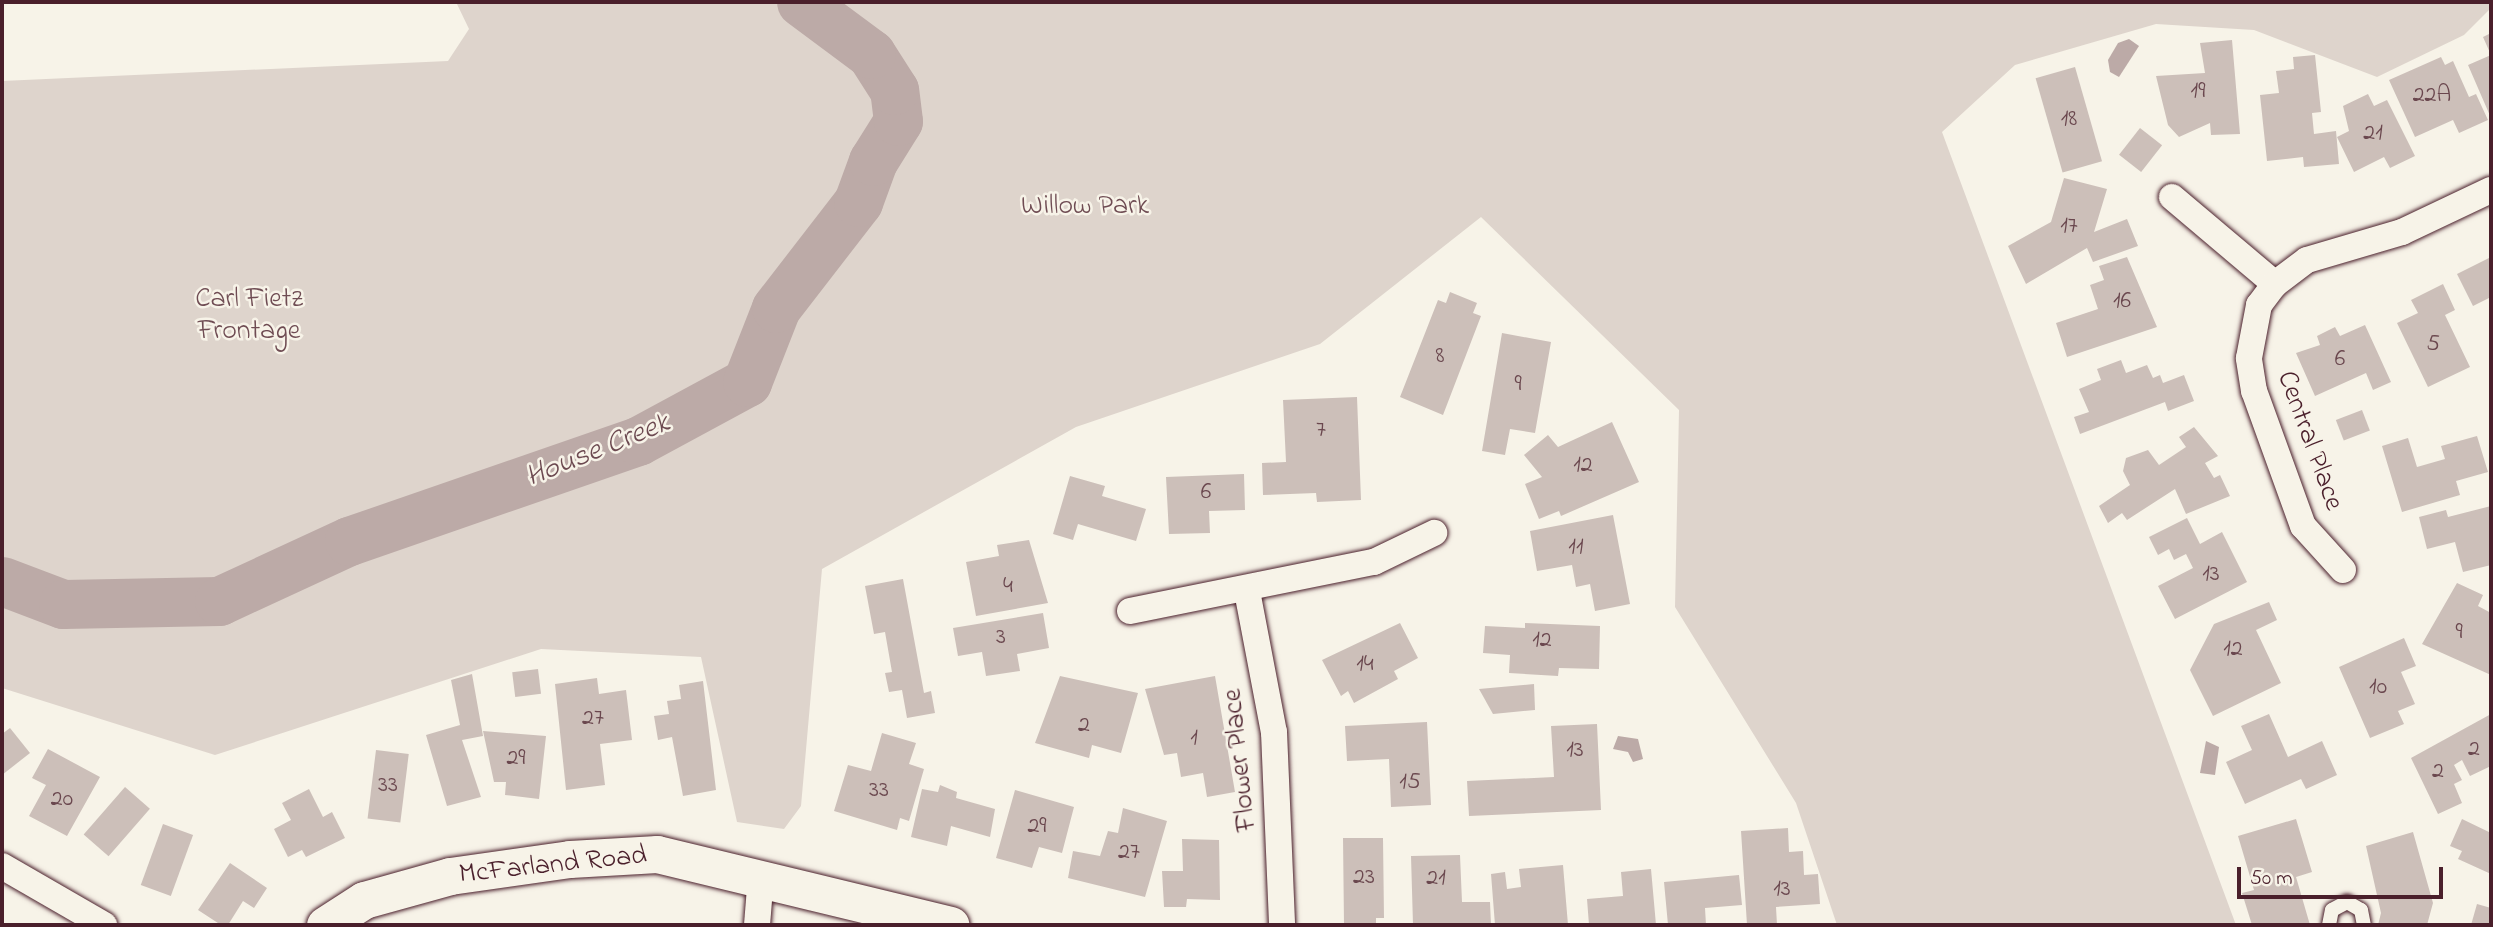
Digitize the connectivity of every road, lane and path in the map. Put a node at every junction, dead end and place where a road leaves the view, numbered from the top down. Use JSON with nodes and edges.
{"nodes":[{"id":1,"x":2491,"y":190,"type":"edge"},
{"id":2,"x":2172,"y":197,"type":"dead end"},
{"id":3,"x":2275,"y":284,"type":"junction"},
{"id":4,"x":1434,"y":533,"type":"dead end"},
{"id":5,"x":2343,"y":570,"type":"dead end"},
{"id":6,"x":1247,"y":591,"type":"junction"},
{"id":7,"x":1130,"y":611,"type":"dead end"},
{"id":8,"x":2,"y":866,"type":"edge"},
{"id":9,"x":761,"y":875,"type":"junction"},
{"id":10,"x":104,"y":925,"type":"edge"},
{"id":11,"x":325,"y":925,"type":"edge"},
{"id":12,"x":757,"y":925,"type":"edge"},
{"id":13,"x":951,"y":925,"type":"edge"},
{"id":14,"x":1282,"y":925,"type":"edge"},
{"id":15,"x":2329,"y":925,"type":"edge"},
{"id":16,"x":2364,"y":925,"type":"edge"}],
"edges":[{"from":1,"to":3,"type":"street","name":"Central Place"},
{"from":2,"to":3,"type":"street"},
{"from":3,"to":5,"type":"street","name":"Central Place"},
{"from":4,"to":6,"type":"street"},
{"from":6,"to":7,"type":"street"},
{"from":6,"to":14,"type":"street","name":"Flower Place"},
{"from":8,"to":10,"type":"street"},
{"from":9,"to":11,"type":"street","name":"McFarland Road"},
{"from":9,"to":12,"type":"street"},
{"from":9,"to":13,"type":"street","name":"McFarland Road"},
{"from":15,"to":16,"type":"lane"}]}
